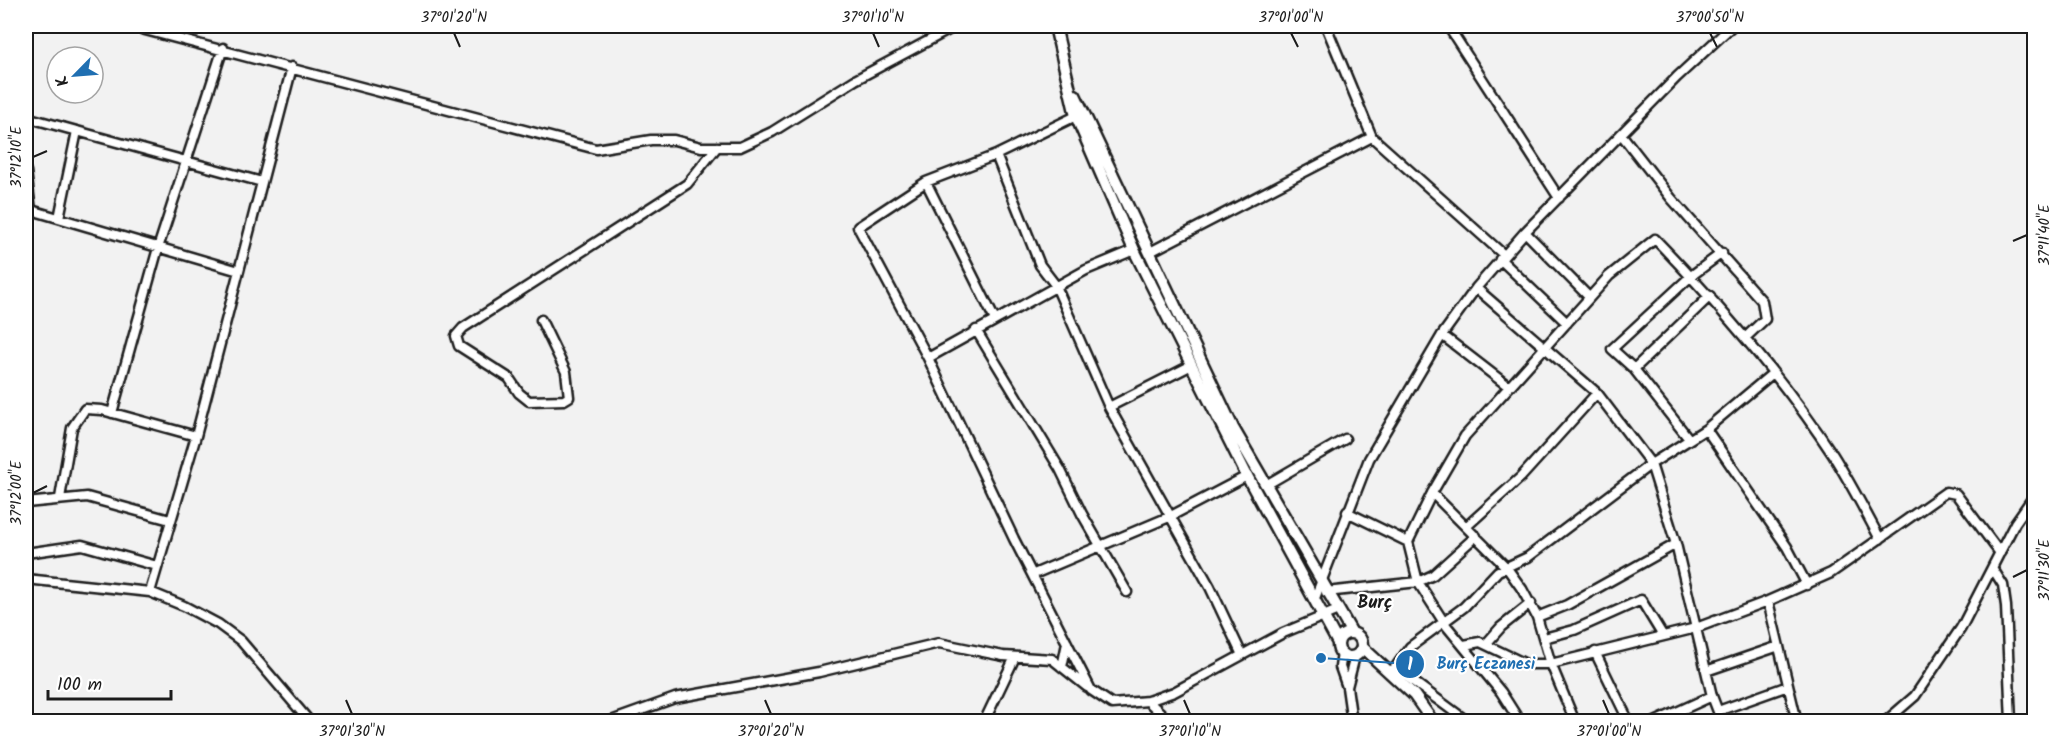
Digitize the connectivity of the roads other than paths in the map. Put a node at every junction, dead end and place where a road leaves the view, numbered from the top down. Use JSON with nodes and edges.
{"nodes":[{"id":1,"x":130,"y":26,"type":"edge"},
{"id":2,"x":956,"y":26,"type":"edge"},
{"id":3,"x":1055,"y":26,"type":"edge"},
{"id":4,"x":1326,"y":26,"type":"edge"},
{"id":5,"x":1448,"y":26,"type":"edge"},
{"id":6,"x":1732,"y":26,"type":"edge"},
{"id":7,"x":223,"y":48,"type":"junction"},
{"id":8,"x":292,"y":67,"type":"junction"},
{"id":9,"x":1071,"y":90,"type":"junction"},
{"id":10,"x":1076,"y":116,"type":"junction"},
{"id":11,"x":26,"y":117,"type":"edge"},
{"id":12,"x":77,"y":131,"type":"junction"},
{"id":13,"x":1621,"y":134,"type":"junction"},
{"id":14,"x":1372,"y":137,"type":"junction"},
{"id":15,"x":717,"y":147,"type":"junction"},
{"id":16,"x":996,"y":155,"type":"junction"},
{"id":17,"x":186,"y":161,"type":"junction"},
{"id":18,"x":26,"y":171,"type":"edge"},
{"id":19,"x":262,"y":182,"type":"junction"},
{"id":20,"x":926,"y":182,"type":"junction"},
{"id":21,"x":1559,"y":198,"type":"junction"},
{"id":22,"x":28,"y":211,"type":"edge"},
{"id":23,"x":59,"y":218,"type":"junction"},
{"id":24,"x":1525,"y":232,"type":"junction"},
{"id":25,"x":158,"y":248,"type":"junction"},
{"id":26,"x":1134,"y":250,"type":"junction"},
{"id":27,"x":1150,"y":252,"type":"junction"},
{"id":28,"x":1722,"y":253,"type":"junction"},
{"id":29,"x":1502,"y":257,"type":"junction"},
{"id":30,"x":1155,"y":264,"type":"junction"},
{"id":31,"x":1143,"y":270,"type":"junction"},
{"id":32,"x":239,"y":272,"type":"junction"},
{"id":33,"x":1691,"y":276,"type":"junction"},
{"id":34,"x":1056,"y":286,"type":"junction"},
{"id":35,"x":1476,"y":288,"type":"junction"},
{"id":36,"x":1710,"y":296,"type":"junction"},
{"id":37,"x":1589,"y":297,"type":"junction"},
{"id":38,"x":541,"y":320,"type":"dead end"},
{"id":39,"x":995,"y":320,"type":"junction"},
{"id":40,"x":1568,"y":323,"type":"junction"},
{"id":41,"x":976,"y":330,"type":"junction"},
{"id":42,"x":1442,"y":335,"type":"junction"},
{"id":43,"x":1745,"y":338,"type":"junction"},
{"id":44,"x":1544,"y":348,"type":"junction"},
{"id":45,"x":928,"y":358,"type":"junction"},
{"id":46,"x":1190,"y":366,"type":"junction"},
{"id":47,"x":1634,"y":369,"type":"junction"},
{"id":48,"x":1773,"y":373,"type":"junction"},
{"id":49,"x":1508,"y":386,"type":"junction"},
{"id":50,"x":1596,"y":393,"type":"junction"},
{"id":51,"x":1109,"y":407,"type":"junction"},
{"id":52,"x":112,"y":413,"type":"junction"},
{"id":53,"x":1706,"y":429,"type":"junction"},
{"id":54,"x":196,"y":436,"type":"junction"},
{"id":55,"x":1345,"y":439,"type":"dead end"},
{"id":56,"x":1689,"y":439,"type":"junction"},
{"id":57,"x":1651,"y":464,"type":"junction"},
{"id":58,"x":1247,"y":476,"type":"junction"},
{"id":59,"x":1266,"y":485,"type":"junction"},
{"id":60,"x":1432,"y":493,"type":"junction"},
{"id":61,"x":2034,"y":496,"type":"edge"},
{"id":62,"x":60,"y":498,"type":"junction"},
{"id":63,"x":26,"y":503,"type":"edge"},
{"id":64,"x":1347,"y":512,"type":"junction"},
{"id":65,"x":1169,"y":517,"type":"junction"},
{"id":66,"x":171,"y":520,"type":"junction"},
{"id":67,"x":1467,"y":526,"type":"junction"},
{"id":68,"x":1476,"y":536,"type":"junction"},
{"id":69,"x":1880,"y":539,"type":"junction"},
{"id":70,"x":1408,"y":542,"type":"junction"},
{"id":71,"x":1676,"y":544,"type":"junction"},
{"id":72,"x":1100,"y":546,"type":"junction"},
{"id":73,"x":26,"y":553,"type":"edge"},
{"id":74,"x":2000,"y":553,"type":"junction"},
{"id":75,"x":157,"y":566,"type":"junction"},
{"id":76,"x":1507,"y":568,"type":"junction"},
{"id":77,"x":1993,"y":569,"type":"junction"},
{"id":78,"x":1034,"y":574,"type":"junction"},
{"id":79,"x":26,"y":579,"type":"edge"},
{"id":80,"x":1418,"y":582,"type":"junction"},
{"id":81,"x":1807,"y":585,"type":"junction"},
{"id":82,"x":1323,"y":587,"type":"junction"},
{"id":83,"x":150,"y":592,"type":"junction"},
{"id":84,"x":1127,"y":592,"type":"dead end"},
{"id":85,"x":1315,"y":598,"type":"junction"},
{"id":86,"x":1768,"y":601,"type":"junction"},
{"id":87,"x":1531,"y":603,"type":"junction"},
{"id":88,"x":1338,"y":610,"type":"junction"},
{"id":89,"x":1324,"y":617,"type":"junction"},
{"id":90,"x":1537,"y":617,"type":"junction"},
{"id":91,"x":1445,"y":624,"type":"junction"},
{"id":92,"x":1696,"y":628,"type":"junction"},
{"id":93,"x":1352,"y":633,"type":"junction"},
{"id":94,"x":1663,"y":636,"type":"junction"},
{"id":95,"x":1544,"y":639,"type":"junction"},
{"id":96,"x":1067,"y":643,"type":"junction"},
{"id":97,"x":1486,"y":644,"type":"junction"},
{"id":98,"x":1464,"y":645,"type":"junction"},
{"id":99,"x":1779,"y":646,"type":"junction"},
{"id":100,"x":1340,"y":648,"type":"junction"},
{"id":101,"x":1359,"y":651,"type":"junction"},
{"id":102,"x":1595,"y":652,"type":"junction"},
{"id":103,"x":1242,"y":655,"type":"junction"},
{"id":104,"x":1015,"y":657,"type":"junction"},
{"id":105,"x":1551,"y":664,"type":"junction"},
{"id":106,"x":1062,"y":667,"type":"junction"},
{"id":107,"x":1392,"y":670,"type":"junction"},
{"id":108,"x":1706,"y":671,"type":"junction"},
{"id":109,"x":1788,"y":686,"type":"junction"},
{"id":110,"x":1347,"y":687,"type":"junction"},
{"id":111,"x":1091,"y":690,"type":"junction"},
{"id":112,"x":1712,"y":696,"type":"junction"},
{"id":113,"x":1148,"y":701,"type":"junction"},
{"id":114,"x":1718,"y":711,"type":"junction"},
{"id":115,"x":310,"y":722,"type":"edge"},
{"id":116,"x":608,"y":722,"type":"edge"},
{"id":117,"x":984,"y":722,"type":"edge"},
{"id":118,"x":1170,"y":722,"type":"edge"},
{"id":119,"x":1352,"y":722,"type":"edge"},
{"id":120,"x":1433,"y":722,"type":"edge"},
{"id":121,"x":1468,"y":722,"type":"edge"},
{"id":122,"x":1520,"y":722,"type":"edge"},
{"id":123,"x":1575,"y":722,"type":"edge"},
{"id":124,"x":1629,"y":722,"type":"edge"},
{"id":125,"x":1655,"y":722,"type":"edge"},
{"id":126,"x":1722,"y":722,"type":"edge"},
{"id":127,"x":1797,"y":722,"type":"edge"},
{"id":128,"x":1885,"y":722,"type":"edge"},
{"id":129,"x":2011,"y":722,"type":"edge"}],
"edges":[{"from":1,"to":7,"type":"street"},
{"from":2,"to":15,"type":"street"},
{"from":3,"to":9,"type":"main road"},
{"from":4,"to":14,"type":"street"},
{"from":5,"to":21,"type":"street"},
{"from":6,"to":13,"type":"street"},
{"from":7,"to":8,"type":"street"},
{"from":7,"to":17,"type":"street"},
{"from":8,"to":15,"type":"street"},
{"from":8,"to":19,"type":"street"},
{"from":9,"to":10,"type":"main road"},
{"from":9,"to":27,"type":"main road"},
{"from":10,"to":16,"type":"street"},
{"from":10,"to":26,"type":"main road"},
{"from":11,"to":12,"type":"street"},
{"from":12,"to":17,"type":"street"},
{"from":12,"to":23,"type":"street"},
{"from":13,"to":21,"type":"street"},
{"from":13,"to":28,"type":"street"},
{"from":14,"to":27,"type":"street"},
{"from":14,"to":29,"type":"street"},
{"from":15,"to":38,"type":"street"},
{"from":16,"to":20,"type":"street"},
{"from":16,"to":34,"type":"street"},
{"from":17,"to":19,"type":"street"},
{"from":17,"to":25,"type":"street"},
{"from":18,"to":22,"type":"street"},
{"from":19,"to":32,"type":"street"},
{"from":20,"to":39,"type":"street"},
{"from":20,"to":45,"type":"street"},
{"from":21,"to":24,"type":"street"},
{"from":22,"to":23,"type":"street"},
{"from":23,"to":25,"type":"street"},
{"from":24,"to":29,"type":"street"},
{"from":24,"to":37,"type":"street"},
{"from":25,"to":32,"type":"street"},
{"from":25,"to":52,"type":"street"},
{"from":26,"to":31,"type":"main road"},
{"from":26,"to":34,"type":"street"},
{"from":27,"to":30,"type":"main road"},
{"from":28,"to":33,"type":"street"},
{"from":28,"to":43,"type":"street"},
{"from":29,"to":35,"type":"street"},
{"from":29,"to":40,"type":"street"},
{"from":30,"to":31,"type":"main road"},
{"from":30,"to":59,"type":"main road"},
{"from":31,"to":46,"type":"main road"},
{"from":32,"to":54,"type":"street"},
{"from":33,"to":36,"type":"street"},
{"from":33,"to":37,"type":"street"},
{"from":33,"to":47,"type":"street"},
{"from":34,"to":39,"type":"street"},
{"from":34,"to":51,"type":"street"},
{"from":35,"to":42,"type":"street"},
{"from":35,"to":44,"type":"street"},
{"from":36,"to":43,"type":"street"},
{"from":36,"to":47,"type":"street"},
{"from":37,"to":40,"type":"street"},
{"from":39,"to":41,"type":"street"},
{"from":40,"to":44,"type":"street"},
{"from":41,"to":45,"type":"street"},
{"from":41,"to":72,"type":"street"},
{"from":42,"to":49,"type":"street"},
{"from":42,"to":64,"type":"street"},
{"from":43,"to":48,"type":"street"},
{"from":44,"to":49,"type":"street"},
{"from":44,"to":50,"type":"street"},
{"from":45,"to":78,"type":"street"},
{"from":46,"to":51,"type":"street"},
{"from":46,"to":58,"type":"main road"},
{"from":47,"to":56,"type":"street"},
{"from":48,"to":53,"type":"street"},
{"from":48,"to":69,"type":"street"},
{"from":49,"to":60,"type":"street"},
{"from":50,"to":57,"type":"street"},
{"from":50,"to":67,"type":"street"},
{"from":51,"to":65,"type":"street"},
{"from":52,"to":54,"type":"street"},
{"from":52,"to":62,"type":"street"},
{"from":53,"to":56,"type":"street"},
{"from":53,"to":81,"type":"street"},
{"from":54,"to":66,"type":"street"},
{"from":55,"to":59,"type":"street"},
{"from":56,"to":57,"type":"street"},
{"from":57,"to":71,"type":"street"},
{"from":57,"to":76,"type":"street"},
{"from":58,"to":65,"type":"street"},
{"from":58,"to":85,"type":"main road"},
{"from":59,"to":82,"type":"main road"},
{"from":60,"to":67,"type":"street"},
{"from":60,"to":70,"type":"street"},
{"from":61,"to":74,"type":"street"},
{"from":62,"to":63,"type":"street"},
{"from":62,"to":66,"type":"street"},
{"from":64,"to":70,"type":"street"},
{"from":64,"to":82,"type":"street"},
{"from":65,"to":72,"type":"street"},
{"from":65,"to":103,"type":"street"},
{"from":66,"to":75,"type":"street"},
{"from":67,"to":68,"type":"street"},
{"from":68,"to":76,"type":"street"},
{"from":68,"to":80,"type":"street"},
{"from":69,"to":74,"type":"street"},
{"from":69,"to":81,"type":"street"},
{"from":70,"to":80,"type":"street"},
{"from":71,"to":90,"type":"street"},
{"from":71,"to":92,"type":"street"},
{"from":72,"to":78,"type":"street"},
{"from":72,"to":84,"type":"street"},
{"from":73,"to":75,"type":"street"},
{"from":74,"to":77,"type":"street"},
{"from":75,"to":83,"type":"street"},
{"from":76,"to":87,"type":"street"},
{"from":76,"to":91,"type":"street"},
{"from":77,"to":128,"type":"street"},
{"from":77,"to":129,"type":"street"},
{"from":78,"to":96,"type":"street"},
{"from":79,"to":83,"type":"street"},
{"from":80,"to":82,"type":"street"},
{"from":80,"to":91,"type":"street"},
{"from":81,"to":86,"type":"street"},
{"from":82,"to":85,"type":"street"},
{"from":82,"to":88,"type":"main road"},
{"from":83,"to":115,"type":"street"},
{"from":85,"to":89,"type":"main road"},
{"from":86,"to":92,"type":"street"},
{"from":86,"to":99,"type":"street"},
{"from":87,"to":90,"type":"street"},
{"from":87,"to":97,"type":"street"},
{"from":88,"to":89,"type":"street"},
{"from":88,"to":93,"type":"main road"},
{"from":89,"to":100,"type":"main road"},
{"from":89,"to":103,"type":"street"},
{"from":90,"to":95,"type":"street"},
{"from":91,"to":98,"type":"street"},
{"from":91,"to":107,"type":"street"},
{"from":92,"to":94,"type":"street"},
{"from":92,"to":108,"type":"street"},
{"from":93,"to":100,"type":"main road"},
{"from":93,"to":101,"type":"main road"},
{"from":94,"to":95,"type":"street"},
{"from":94,"to":102,"type":"street"},
{"from":95,"to":105,"type":"street"},
{"from":96,"to":106,"type":"street"},
{"from":96,"to":111,"type":"street"},
{"from":97,"to":98,"type":"street"},
{"from":97,"to":105,"type":"street"},
{"from":98,"to":122,"type":"street"},
{"from":99,"to":108,"type":"street"},
{"from":99,"to":109,"type":"street"},
{"from":100,"to":101,"type":"main road"},
{"from":100,"to":110,"type":"street"},
{"from":101,"to":107,"type":"main road"},
{"from":101,"to":110,"type":"street"},
{"from":102,"to":105,"type":"street"},
{"from":102,"to":124,"type":"street"},
{"from":103,"to":113,"type":"street"},
{"from":104,"to":106,"type":"street"},
{"from":104,"to":116,"type":"street"},
{"from":104,"to":117,"type":"street"},
{"from":105,"to":123,"type":"street"},
{"from":106,"to":111,"type":"street"},
{"from":107,"to":120,"type":"main road"},
{"from":107,"to":121,"type":"street"},
{"from":108,"to":112,"type":"street"},
{"from":109,"to":114,"type":"street"},
{"from":109,"to":127,"type":"street"},
{"from":110,"to":119,"type":"street"},
{"from":111,"to":113,"type":"street"},
{"from":112,"to":114,"type":"street"},
{"from":112,"to":125,"type":"street"},
{"from":113,"to":118,"type":"street"},
{"from":114,"to":126,"type":"street"}]}
